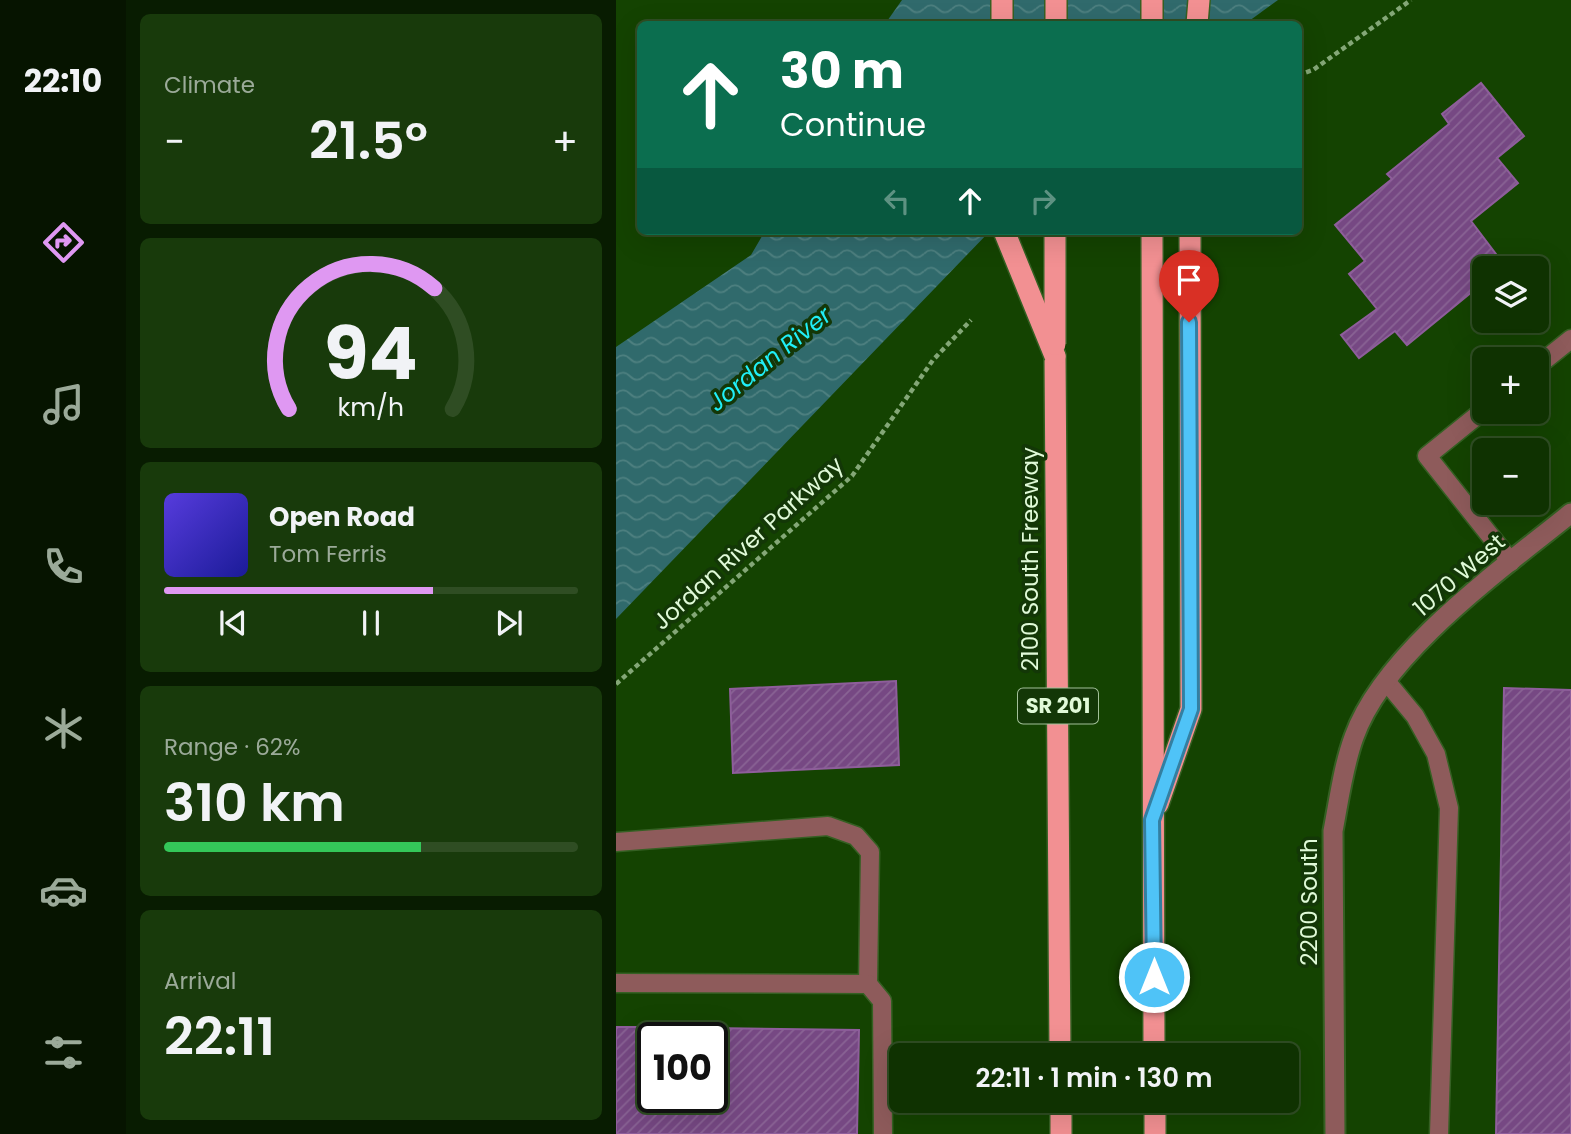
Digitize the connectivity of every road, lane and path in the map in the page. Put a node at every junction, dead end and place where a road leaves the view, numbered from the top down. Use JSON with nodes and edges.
{"nodes":[{"id":1,"x":1002,"y":0,"type":"edge"},
{"id":2,"x":1056,"y":0,"type":"edge"},
{"id":3,"x":1152,"y":0,"type":"edge"},
{"id":4,"x":1199,"y":0,"type":"edge"},
{"id":5,"x":1411,"y":0,"type":"edge"},
{"id":6,"x":1002,"y":21,"type":"edge"},
{"id":7,"x":1055,"y":21,"type":"edge"},
{"id":8,"x":1152,"y":21,"type":"edge"},
{"id":9,"x":1197,"y":21,"type":"edge"},
{"id":10,"x":1302,"y":74,"type":"edge"},
{"id":11,"x":1006,"y":235,"type":"edge"},
{"id":12,"x":1055,"y":235,"type":"edge"},
{"id":13,"x":1152,"y":235,"type":"edge"},
{"id":14,"x":1189,"y":235,"type":"edge"},
{"id":15,"x":971,"y":320,"type":"dead end"},
{"id":16,"x":1571,"y":340,"type":"edge"},
{"id":17,"x":1055,"y":356,"type":"junction"},
{"id":18,"x":1549,"y":357,"type":"edge"},
{"id":19,"x":1472,"y":420,"type":"edge"},
{"id":20,"x":1571,"y":513,"type":"edge"},
{"id":21,"x":1511,"y":562,"type":"junction"},
{"id":22,"x":1386,"y":681,"type":"junction"},
{"id":23,"x":616,"y":684,"type":"edge"},
{"id":24,"x":1152,"y":820,"type":"junction"},
{"id":25,"x":616,"y":842,"type":"edge"},
{"id":26,"x":616,"y":984,"type":"edge"},
{"id":27,"x":868,"y":984,"type":"junction"},
{"id":28,"x":1060,"y":1043,"type":"edge"},
{"id":29,"x":1154,"y":1043,"type":"edge"},
{"id":30,"x":1060,"y":1113,"type":"edge"},
{"id":31,"x":1155,"y":1113,"type":"edge"},
{"id":32,"x":883,"y":1134,"type":"edge"},
{"id":33,"x":1061,"y":1134,"type":"edge"},
{"id":34,"x":1155,"y":1134,"type":"edge"},
{"id":35,"x":1335,"y":1134,"type":"edge"},
{"id":36,"x":1439,"y":1134,"type":"edge"}],
"edges":[{"from":1,"to":6,"type":"highway"},
{"from":2,"to":7,"type":"highway"},
{"from":3,"to":8,"type":"highway"},
{"from":4,"to":9,"type":"highway"},
{"from":5,"to":10,"type":"path"},
{"from":11,"to":17,"type":"highway","bridge":true},
{"from":12,"to":17,"type":"highway","name":"2100 South Freeway","number":"SR 201","bridge":true},
{"from":13,"to":24,"type":"highway"},
{"from":14,"to":24,"type":"highway"},
{"from":15,"to":23,"type":"path","name":"Jordan River Parkway"},
{"from":16,"to":18,"type":"lane"},
{"from":17,"to":28,"type":"highway","name":"2100 South Freeway","number":"SR 201"},
{"from":19,"to":21,"type":"lane"},
{"from":20,"to":21,"type":"street","name":"1070 West"},
{"from":21,"to":22,"type":"street","name":"1070 West"},
{"from":22,"to":35,"type":"street","name":"2200 South"},
{"from":22,"to":36,"type":"lane"},
{"from":24,"to":29,"type":"highway"},
{"from":25,"to":27,"type":"lane"},
{"from":26,"to":27,"type":"lane"},
{"from":27,"to":32,"type":"lane"},
{"from":30,"to":33,"type":"highway"},
{"from":31,"to":34,"type":"highway"}]}
